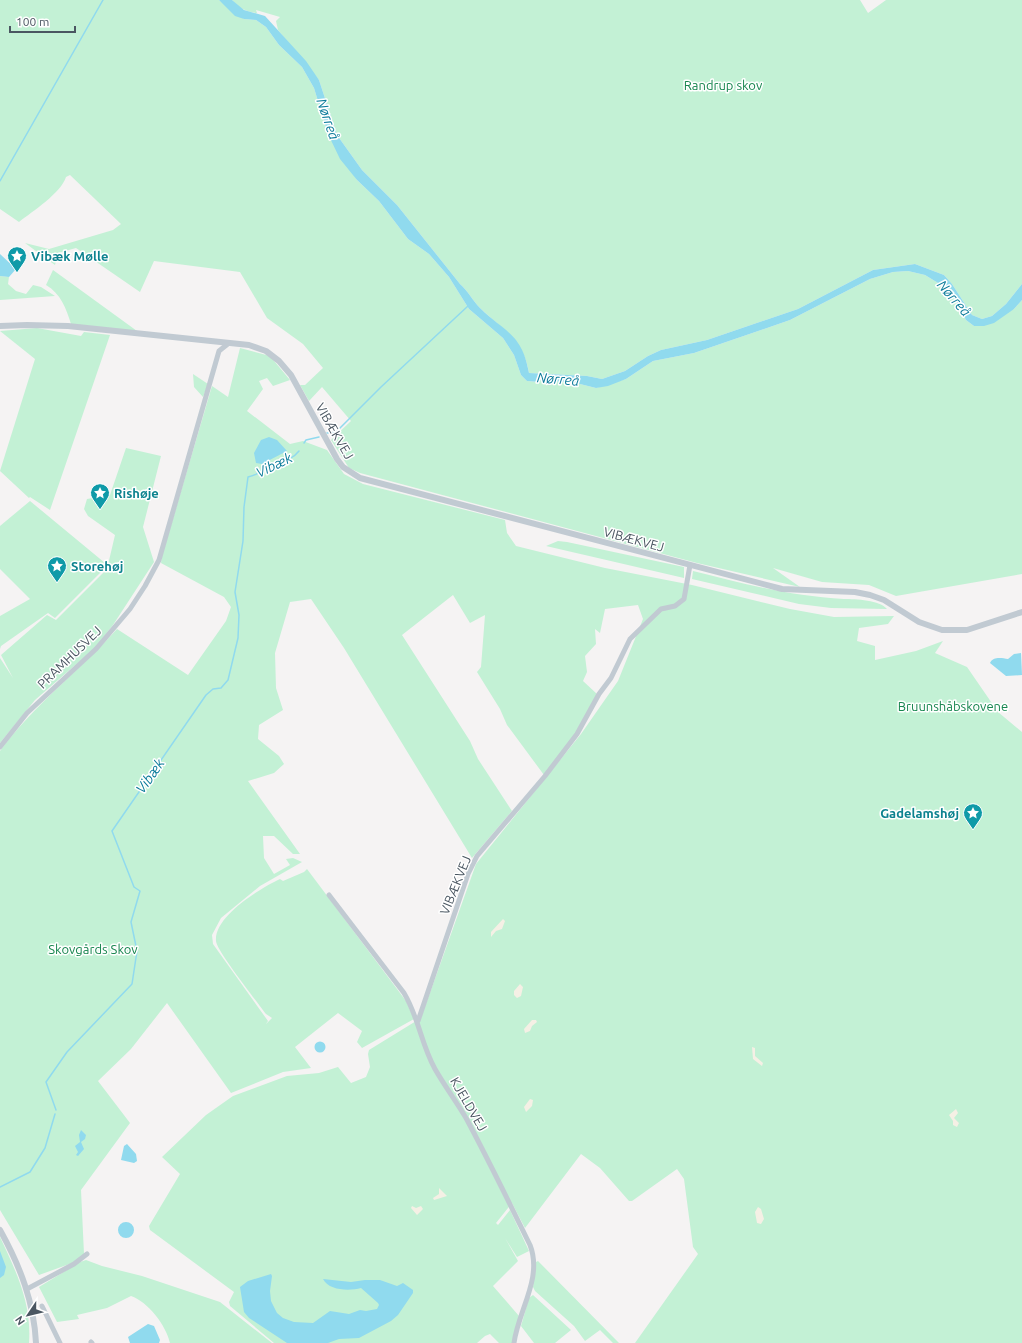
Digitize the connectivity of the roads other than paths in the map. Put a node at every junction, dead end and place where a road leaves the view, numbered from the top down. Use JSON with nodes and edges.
{"nodes":[{"id":1,"x":0,"y":326,"type":"edge"},
{"id":2,"x":212,"y":341,"type":"junction"},
{"id":3,"x":230,"y":343,"type":"junction"},
{"id":4,"x":219,"y":351,"type":"junction"},
{"id":5,"x":690,"y":565,"type":"junction"},
{"id":6,"x":1022,"y":612,"type":"edge"},
{"id":7,"x":0,"y":748,"type":"edge"},
{"id":8,"x":329,"y":895,"type":"dead end"},
{"id":9,"x":418,"y":1022,"type":"junction"},
{"id":10,"x":0,"y":1230,"type":"edge"},
{"id":11,"x":87,"y":1254,"type":"dead end"},
{"id":12,"x":27,"y":1288,"type":"junction"},
{"id":13,"x":42,"y":1306,"type":"dead end"},
{"id":14,"x":58,"y":1342,"type":"edge"},
{"id":15,"x":36,"y":1343,"type":"edge"},
{"id":16,"x":514,"y":1343,"type":"edge"}],
"edges":[{"from":1,"to":2,"type":"street","name":"VIBÆKVEJ"},
{"from":2,"to":3,"type":"street","name":"VIBÆKVEJ"},
{"from":2,"to":4,"type":"street"},
{"from":3,"to":4,"type":"street"},
{"from":3,"to":5,"type":"street","name":"VIBÆKVEJ"},
{"from":4,"to":7,"type":"street","name":"PRAMHUSVEJ"},
{"from":5,"to":6,"type":"street","name":"VIBÆKVEJ"},
{"from":5,"to":9,"type":"street","name":"VIBÆKVEJ"},
{"from":8,"to":9,"type":"street","name":"KJELDVEJ"},
{"from":9,"to":16,"type":"street","name":"KJELDVEJ"},
{"from":10,"to":12,"type":"street"},
{"from":11,"to":12,"type":"street"},
{"from":12,"to":15,"type":"street"},
{"from":13,"to":14,"type":"street"}]}
